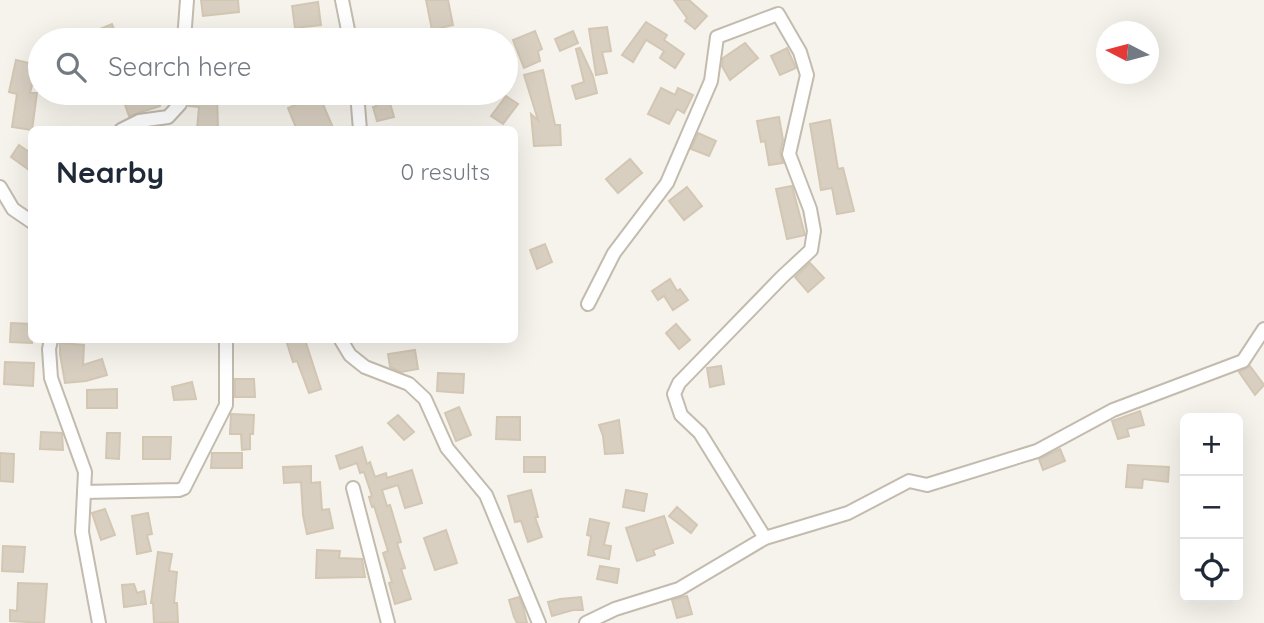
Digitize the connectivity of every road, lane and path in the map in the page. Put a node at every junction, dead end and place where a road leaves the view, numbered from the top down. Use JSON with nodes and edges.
{"nodes":[{"id":1,"x":187,"y":0,"type":"edge"},
{"id":2,"x":342,"y":0,"type":"edge"},
{"id":3,"x":185,"y":28,"type":"edge"},
{"id":4,"x":348,"y":28,"type":"edge"},
{"id":5,"x":179,"y":105,"type":"edge"},
{"id":6,"x":358,"y":105,"type":"edge"},
{"id":7,"x":129,"y":126,"type":"edge"},
{"id":8,"x":360,"y":126,"type":"edge"},
{"id":9,"x":0,"y":187,"type":"edge"},
{"id":10,"x":28,"y":219,"type":"edge"},
{"id":11,"x":587,"y":304,"type":"dead end"},
{"id":12,"x":1264,"y":329,"type":"edge"},
{"id":13,"x":50,"y":343,"type":"edge"},
{"id":14,"x":226,"y":343,"type":"edge"},
{"id":15,"x":343,"y":343,"type":"edge"},
{"id":16,"x":353,"y":488,"type":"dead end"},
{"id":17,"x":84,"y":492,"type":"junction"},
{"id":18,"x":765,"y":538,"type":"junction"},
{"id":19,"x":99,"y":623,"type":"edge"},
{"id":20,"x":388,"y":623,"type":"edge"},
{"id":21,"x":539,"y":623,"type":"edge"},
{"id":22,"x":586,"y":623,"type":"edge"}],
"edges":[{"from":1,"to":3,"type":"street"},
{"from":2,"to":4,"type":"street"},
{"from":5,"to":7,"type":"street"},
{"from":6,"to":8,"type":"street"},
{"from":9,"to":10,"type":"street"},
{"from":11,"to":18,"type":"street"},
{"from":12,"to":18,"type":"street"},
{"from":13,"to":17,"type":"street"},
{"from":14,"to":17,"type":"street"},
{"from":15,"to":21,"type":"street"},
{"from":16,"to":20,"type":"street"},
{"from":17,"to":19,"type":"street"},
{"from":18,"to":22,"type":"street"}]}
